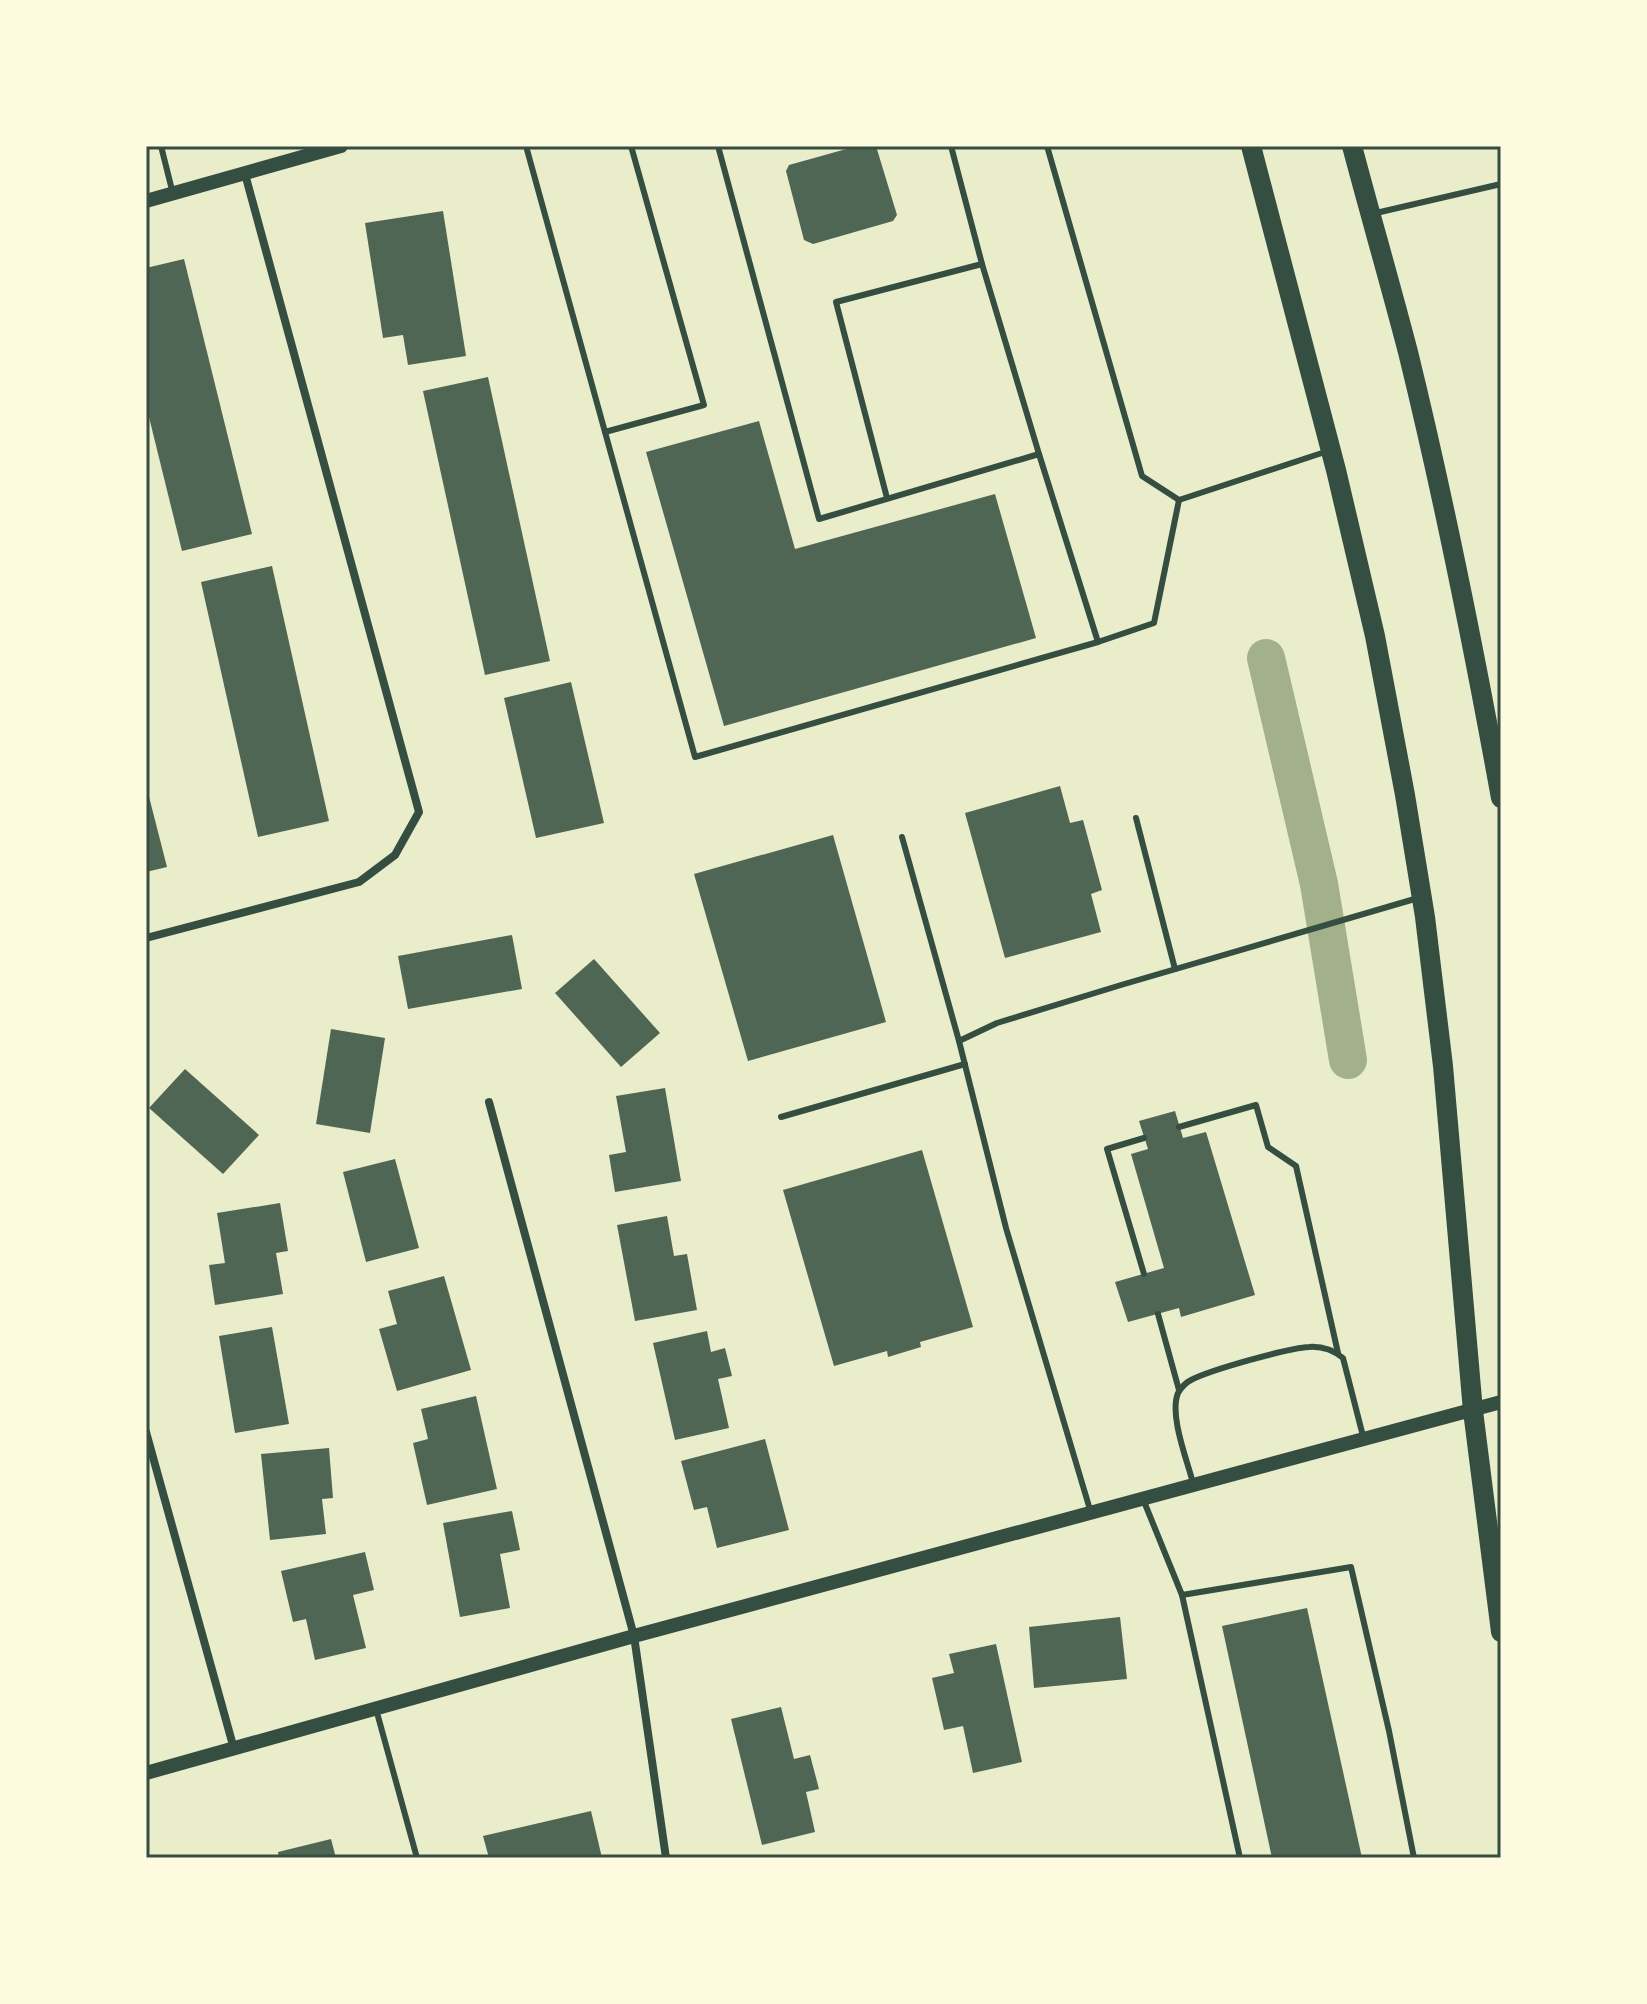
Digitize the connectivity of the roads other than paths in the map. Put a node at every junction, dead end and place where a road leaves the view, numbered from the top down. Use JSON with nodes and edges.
{"nodes":[{"id":1,"x":161,"y":146,"type":"edge"},
{"id":2,"x":341,"y":146,"type":"edge"},
{"id":3,"x":526,"y":146,"type":"edge"},
{"id":4,"x":631,"y":146,"type":"edge"},
{"id":5,"x":718,"y":146,"type":"edge"},
{"id":6,"x":951,"y":146,"type":"edge"},
{"id":7,"x":1047,"y":146,"type":"edge"},
{"id":8,"x":1251,"y":146,"type":"edge"},
{"id":9,"x":1352,"y":146,"type":"edge"},
{"id":10,"x":245,"y":174,"type":"junction"},
{"id":11,"x":1501,"y":184,"type":"edge"},
{"id":12,"x":173,"y":194,"type":"junction"},
{"id":13,"x":146,"y":201,"type":"edge"},
{"id":14,"x":1370,"y":215,"type":"junction"},
{"id":15,"x":982,"y":264,"type":"junction"},
{"id":16,"x":605,"y":432,"type":"junction"},
{"id":17,"x":1331,"y":450,"type":"junction"},
{"id":18,"x":1039,"y":454,"type":"junction"},
{"id":19,"x":887,"y":498,"type":"junction"},
{"id":20,"x":1179,"y":500,"type":"junction"},
{"id":21,"x":1098,"y":642,"type":"junction"},
{"id":22,"x":1497,"y":751,"type":"edge"},
{"id":23,"x":1501,"y":798,"type":"edge"},
{"id":24,"x":1136,"y":818,"type":"dead end"},
{"id":25,"x":902,"y":837,"type":"dead end"},
{"id":26,"x":1412,"y":900,"type":"junction"},
{"id":27,"x":146,"y":938,"type":"edge"},
{"id":28,"x":1175,"y":969,"type":"junction"},
{"id":29,"x":959,"y":1041,"type":"junction"},
{"id":30,"x":965,"y":1064,"type":"junction"},
{"id":31,"x":489,"y":1102,"type":"dead end"},
{"id":32,"x":781,"y":1117,"type":"dead end"},
{"id":33,"x":1179,"y":1127,"type":"dead end"},
{"id":34,"x":1144,"y":1138,"type":"dead end"},
{"id":35,"x":1144,"y":1274,"type":"dead end"},
{"id":36,"x":1158,"y":1314,"type":"dead end"},
{"id":37,"x":1338,"y":1354,"type":"junction"},
{"id":38,"x":1179,"y":1390,"type":"junction"},
{"id":39,"x":1501,"y":1402,"type":"edge"},
{"id":40,"x":1473,"y":1411,"type":"junction"},
{"id":41,"x":146,"y":1432,"type":"edge"},
{"id":42,"x":1364,"y":1440,"type":"junction"},
{"id":43,"x":1194,"y":1485,"type":"junction"},
{"id":44,"x":1143,"y":1499,"type":"junction"},
{"id":45,"x":1091,"y":1513,"type":"junction"},
{"id":46,"x":1182,"y":1595,"type":"junction"},
{"id":47,"x":1501,"y":1632,"type":"edge"},
{"id":48,"x":634,"y":1636,"type":"junction"},
{"id":49,"x":376,"y":1709,"type":"junction"},
{"id":50,"x":234,"y":1749,"type":"junction"},
{"id":51,"x":146,"y":1773,"type":"edge"},
{"id":52,"x":417,"y":1858,"type":"edge"},
{"id":53,"x":666,"y":1858,"type":"edge"},
{"id":54,"x":1240,"y":1858,"type":"edge"},
{"id":55,"x":1414,"y":1858,"type":"edge"}],
"edges":[{"from":1,"to":12,"type":"lane"},
{"from":2,"to":10,"type":"street"},
{"from":3,"to":16,"type":"lane"},
{"from":4,"to":16,"type":"lane"},
{"from":5,"to":19,"type":"lane"},
{"from":6,"to":15,"type":"lane"},
{"from":7,"to":20,"type":"lane"},
{"from":8,"to":17,"type":"main road"},
{"from":9,"to":14,"type":"main road"},
{"from":10,"to":12,"type":"street"},
{"from":10,"to":27,"type":"street"},
{"from":11,"to":14,"type":"lane"},
{"from":12,"to":13,"type":"street"},
{"from":14,"to":22,"type":"main road"},
{"from":15,"to":18,"type":"lane"},
{"from":15,"to":19,"type":"lane"},
{"from":16,"to":21,"type":"lane"},
{"from":17,"to":20,"type":"lane"},
{"from":17,"to":26,"type":"main road"},
{"from":18,"to":19,"type":"lane"},
{"from":18,"to":21,"type":"lane"},
{"from":20,"to":21,"type":"lane"},
{"from":22,"to":23,"type":"main road"},
{"from":24,"to":28,"type":"lane"},
{"from":25,"to":29,"type":"lane"},
{"from":26,"to":28,"type":"lane"},
{"from":26,"to":40,"type":"main road"},
{"from":28,"to":29,"type":"lane"},
{"from":29,"to":30,"type":"lane"},
{"from":30,"to":32,"type":"lane"},
{"from":30,"to":45,"type":"lane"},
{"from":31,"to":48,"type":"street"},
{"from":33,"to":37,"type":"lane"},
{"from":34,"to":35,"type":"lane"},
{"from":36,"to":38,"type":"lane"},
{"from":37,"to":38,"type":"lane"},
{"from":37,"to":42,"type":"lane"},
{"from":38,"to":43,"type":"lane"},
{"from":39,"to":40,"type":"street"},
{"from":40,"to":42,"type":"street"},
{"from":40,"to":47,"type":"main road"},
{"from":41,"to":50,"type":"street"},
{"from":42,"to":43,"type":"street"},
{"from":43,"to":44,"type":"street"},
{"from":44,"to":45,"type":"street"},
{"from":44,"to":46,"type":"lane"},
{"from":45,"to":48,"type":"street"},
{"from":46,"to":54,"type":"lane"},
{"from":46,"to":55,"type":"lane"},
{"from":48,"to":49,"type":"street"},
{"from":48,"to":53,"type":"street"},
{"from":49,"to":50,"type":"street"},
{"from":49,"to":52,"type":"lane"},
{"from":50,"to":51,"type":"street"}]}
